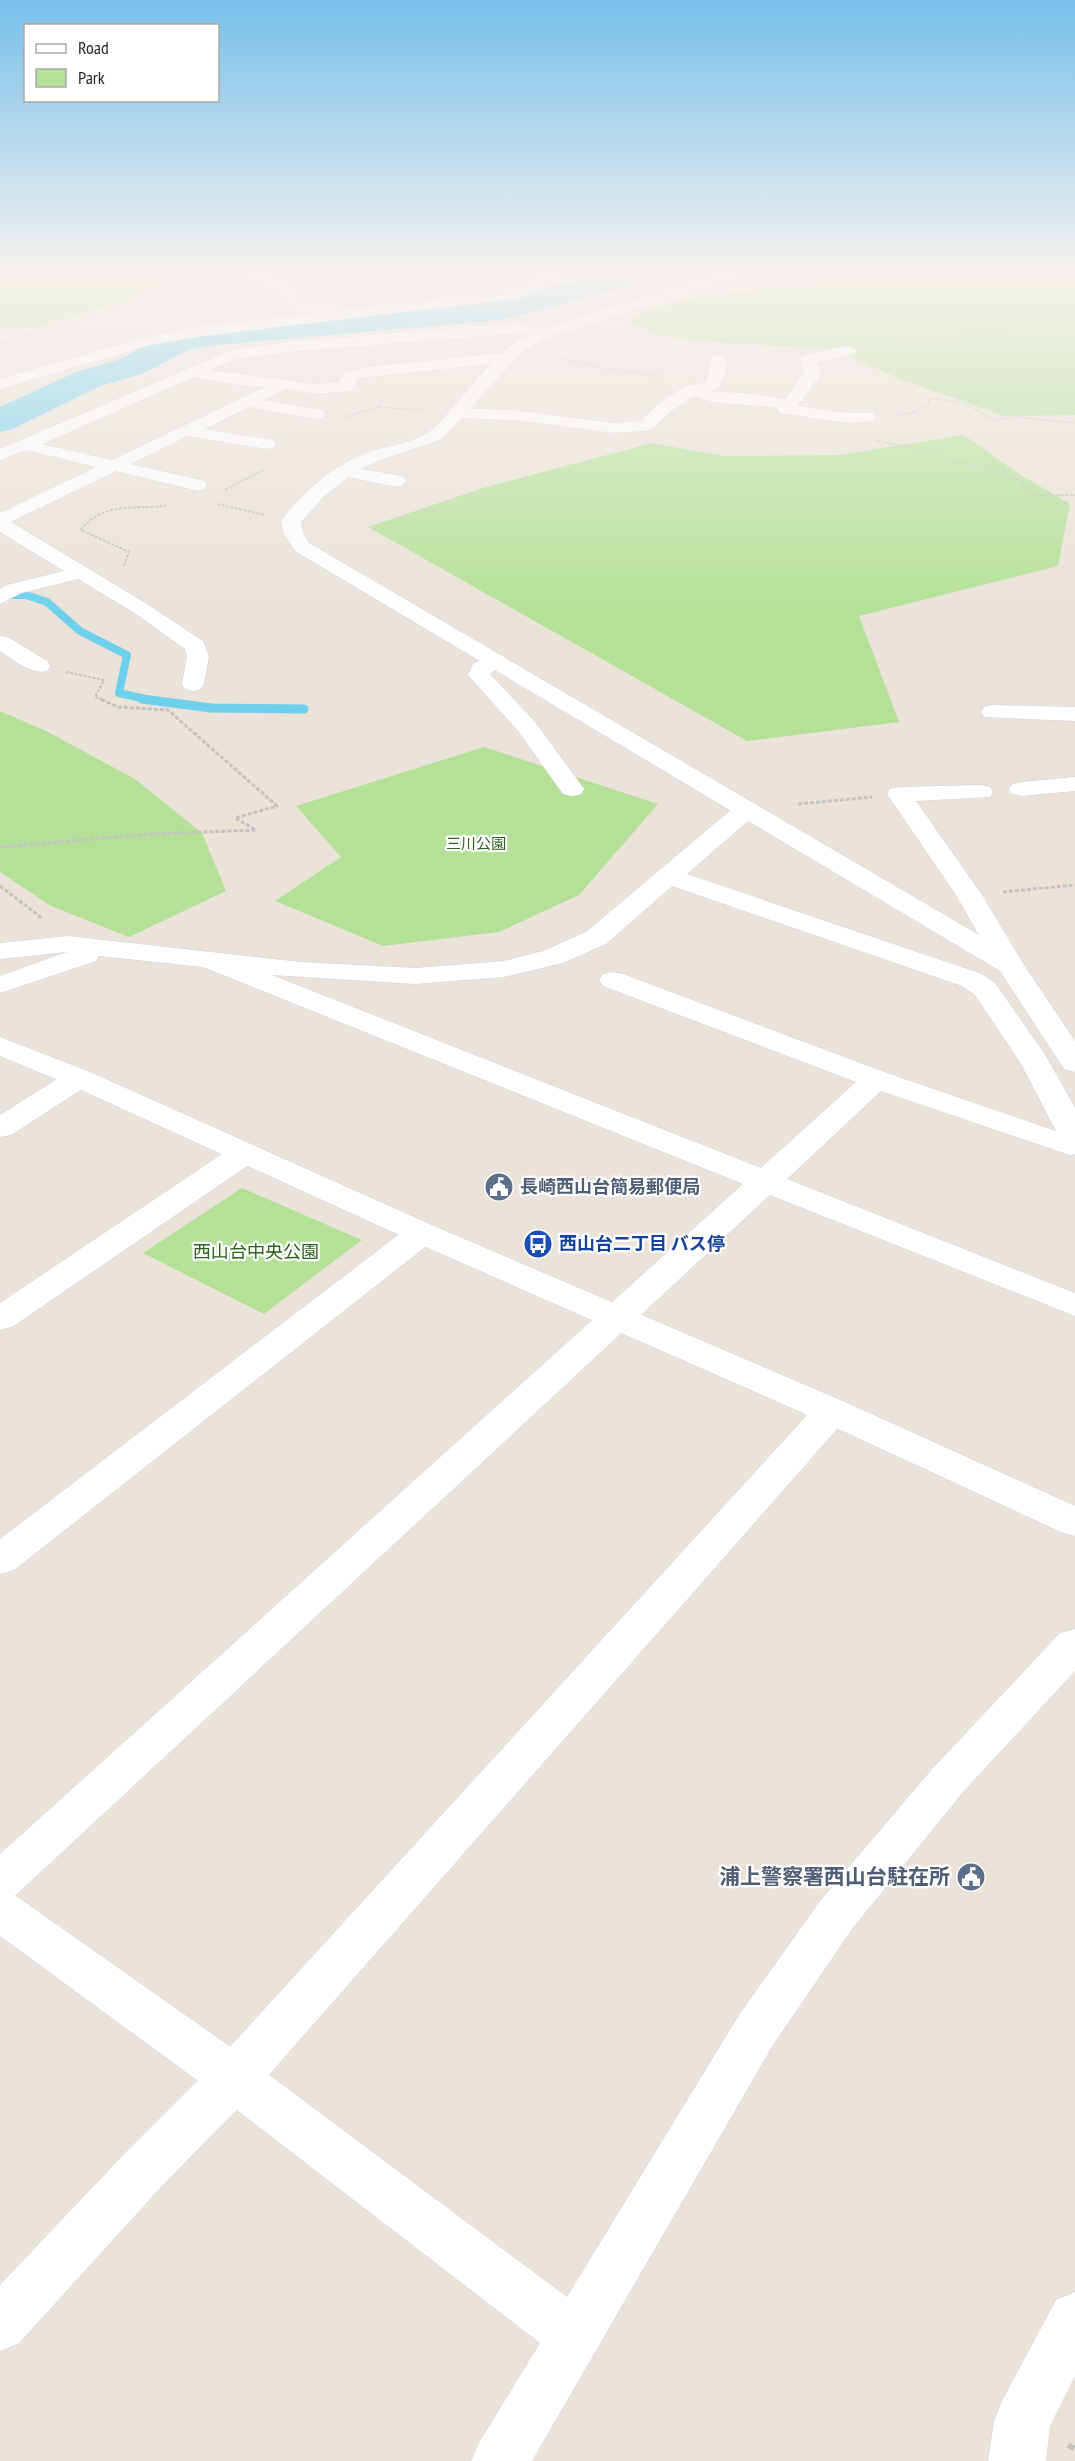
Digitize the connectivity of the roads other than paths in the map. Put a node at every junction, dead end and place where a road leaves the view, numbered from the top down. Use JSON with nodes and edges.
{"nodes":[{"id":1,"x":159,"y":386,"type":"edge"},
{"id":2,"x":279,"y":386,"type":"edge"},
{"id":3,"x":295,"y":386,"type":"edge"},
{"id":4,"x":346,"y":386,"type":"edge"},
{"id":5,"x":484,"y":386,"type":"edge"},
{"id":6,"x":709,"y":386,"type":"edge"},
{"id":7,"x":769,"y":386,"type":"edge"},
{"id":8,"x":804,"y":386,"type":"edge"},
{"id":9,"x":691,"y":390,"type":"junction"},
{"id":10,"x":248,"y":402,"type":"junction"},
{"id":11,"x":788,"y":405,"type":"junction"},
{"id":12,"x":747,"y":406,"type":"junction"},
{"id":13,"x":459,"y":413,"type":"junction"},
{"id":14,"x":316,"y":414,"type":"dead end"},
{"id":15,"x":867,"y":417,"type":"road end"},
{"id":16,"x":645,"y":426,"type":"junction"},
{"id":17,"x":187,"y":431,"type":"junction"},
{"id":18,"x":547,"y":436,"type":"dead end"},
{"id":19,"x":267,"y":444,"type":"dead end"},
{"id":20,"x":25,"y":445,"type":"junction"},
{"id":21,"x":1,"y":454,"type":"edge"},
{"id":22,"x":111,"y":466,"type":"junction"},
{"id":23,"x":343,"y":471,"type":"junction"},
{"id":24,"x":397,"y":481,"type":"dead end"},
{"id":25,"x":198,"y":484,"type":"dead end"},
{"id":26,"x":0,"y":523,"type":"edge"},
{"id":27,"x":10,"y":538,"type":"edge"},
{"id":28,"x":80,"y":573,"type":"junction"},
{"id":29,"x":5,"y":595,"type":"edge"},
{"id":30,"x":0,"y":642,"type":"edge"},
{"id":31,"x":495,"y":661,"type":"junction"},
{"id":32,"x":39,"y":666,"type":"road end"},
{"id":33,"x":193,"y":684,"type":"dead end"},
{"id":34,"x":992,"y":712,"type":"dead end"},
{"id":35,"x":1075,"y":714,"type":"edge"},
{"id":36,"x":1075,"y":784,"type":"edge"},
{"id":37,"x":572,"y":789,"type":"dead end"},
{"id":38,"x":1021,"y":789,"type":"dead end"},
{"id":39,"x":981,"y":792,"type":"dead end"},
{"id":40,"x":747,"y":809,"type":"junction"},
{"id":41,"x":667,"y":876,"type":"junction"},
{"id":42,"x":109,"y":948,"type":"junction"},
{"id":43,"x":0,"y":951,"type":"edge"},
{"id":44,"x":209,"y":960,"type":"junction"},
{"id":45,"x":1010,"y":964,"type":"junction"},
{"id":46,"x":613,"y":980,"type":"dead end"},
{"id":47,"x":0,"y":985,"type":"edge"},
{"id":48,"x":0,"y":1046,"type":"edge"},
{"id":49,"x":1075,"y":1063,"type":"edge"},
{"id":50,"x":79,"y":1078,"type":"junction"},
{"id":51,"x":876,"y":1078,"type":"junction"},
{"id":52,"x":0,"y":1128,"type":"edge"},
{"id":53,"x":1075,"y":1138,"type":"edge"},
{"id":54,"x":245,"y":1153,"type":"junction"},
{"id":55,"x":764,"y":1183,"type":"junction"},
{"id":56,"x":422,"y":1233,"type":"junction"},
{"id":57,"x":1075,"y":1305,"type":"edge"},
{"id":58,"x":619,"y":1317,"type":"junction"},
{"id":59,"x":0,"y":1320,"type":"edge"},
{"id":60,"x":832,"y":1411,"type":"junction"},
{"id":61,"x":1075,"y":1522,"type":"edge"},
{"id":62,"x":0,"y":1560,"type":"edge"},
{"id":63,"x":1075,"y":1644,"type":"edge"},
{"id":64,"x":0,"y":1882,"type":"edge"},
{"id":65,"x":0,"y":1910,"type":"edge"},
{"id":66,"x":234,"y":2078,"type":"junction"},
{"id":67,"x":1075,"y":2319,"type":"edge"},
{"id":68,"x":0,"y":2324,"type":"edge"},
{"id":69,"x":574,"y":2335,"type":"junction"},
{"id":70,"x":500,"y":2461,"type":"edge"},
{"id":71,"x":1017,"y":2461,"type":"edge"}],
"edges":[{"from":1,"to":20,"type":"street"},
{"from":2,"to":10,"type":"street"},
{"from":3,"to":4,"type":"street"},
{"from":5,"to":13,"type":"street"},
{"from":6,"to":9,"type":"street"},
{"from":7,"to":12,"type":"street"},
{"from":8,"to":11,"type":"street"},
{"from":9,"to":12,"type":"street"},
{"from":9,"to":16,"type":"street"},
{"from":10,"to":14,"type":"street"},
{"from":10,"to":17,"type":"street"},
{"from":11,"to":12,"type":"street"},
{"from":11,"to":15,"type":"street"},
{"from":13,"to":16,"type":"street"},
{"from":13,"to":23,"type":"street"},
{"from":16,"to":18,"type":"street"},
{"from":17,"to":19,"type":"street"},
{"from":17,"to":22,"type":"street"},
{"from":20,"to":21,"type":"street"},
{"from":20,"to":22,"type":"street"},
{"from":22,"to":25,"type":"street"},
{"from":22,"to":26,"type":"street"},
{"from":23,"to":24,"type":"street"},
{"from":23,"to":31,"type":"street"},
{"from":26,"to":27,"type":"street"},
{"from":27,"to":28,"type":"street"},
{"from":28,"to":29,"type":"street"},
{"from":28,"to":33,"type":"street"},
{"from":30,"to":32,"type":"street"},
{"from":31,"to":37,"type":"street"},
{"from":31,"to":40,"type":"street"},
{"from":34,"to":35,"type":"street"},
{"from":36,"to":38,"type":"street"},
{"from":39,"to":45,"type":"street"},
{"from":40,"to":41,"type":"street"},
{"from":40,"to":45,"type":"street"},
{"from":41,"to":44,"type":"street"},
{"from":41,"to":53,"type":"street"},
{"from":42,"to":43,"type":"street"},
{"from":42,"to":44,"type":"street"},
{"from":42,"to":47,"type":"street"},
{"from":44,"to":55,"type":"street"},
{"from":45,"to":49,"type":"street"},
{"from":46,"to":51,"type":"street"},
{"from":48,"to":50,"type":"street"},
{"from":50,"to":52,"type":"street"},
{"from":50,"to":54,"type":"street"},
{"from":51,"to":53,"type":"street"},
{"from":51,"to":55,"type":"street"},
{"from":54,"to":56,"type":"street"},
{"from":54,"to":59,"type":"street"},
{"from":55,"to":57,"type":"street"},
{"from":55,"to":58,"type":"street"},
{"from":56,"to":58,"type":"street"},
{"from":56,"to":62,"type":"street"},
{"from":58,"to":60,"type":"street"},
{"from":58,"to":64,"type":"street"},
{"from":60,"to":61,"type":"street"},
{"from":60,"to":66,"type":"street"},
{"from":63,"to":69,"type":"street"},
{"from":65,"to":66,"type":"street"},
{"from":66,"to":68,"type":"street"},
{"from":66,"to":69,"type":"street"},
{"from":67,"to":71,"type":"street"},
{"from":69,"to":70,"type":"street"}]}
